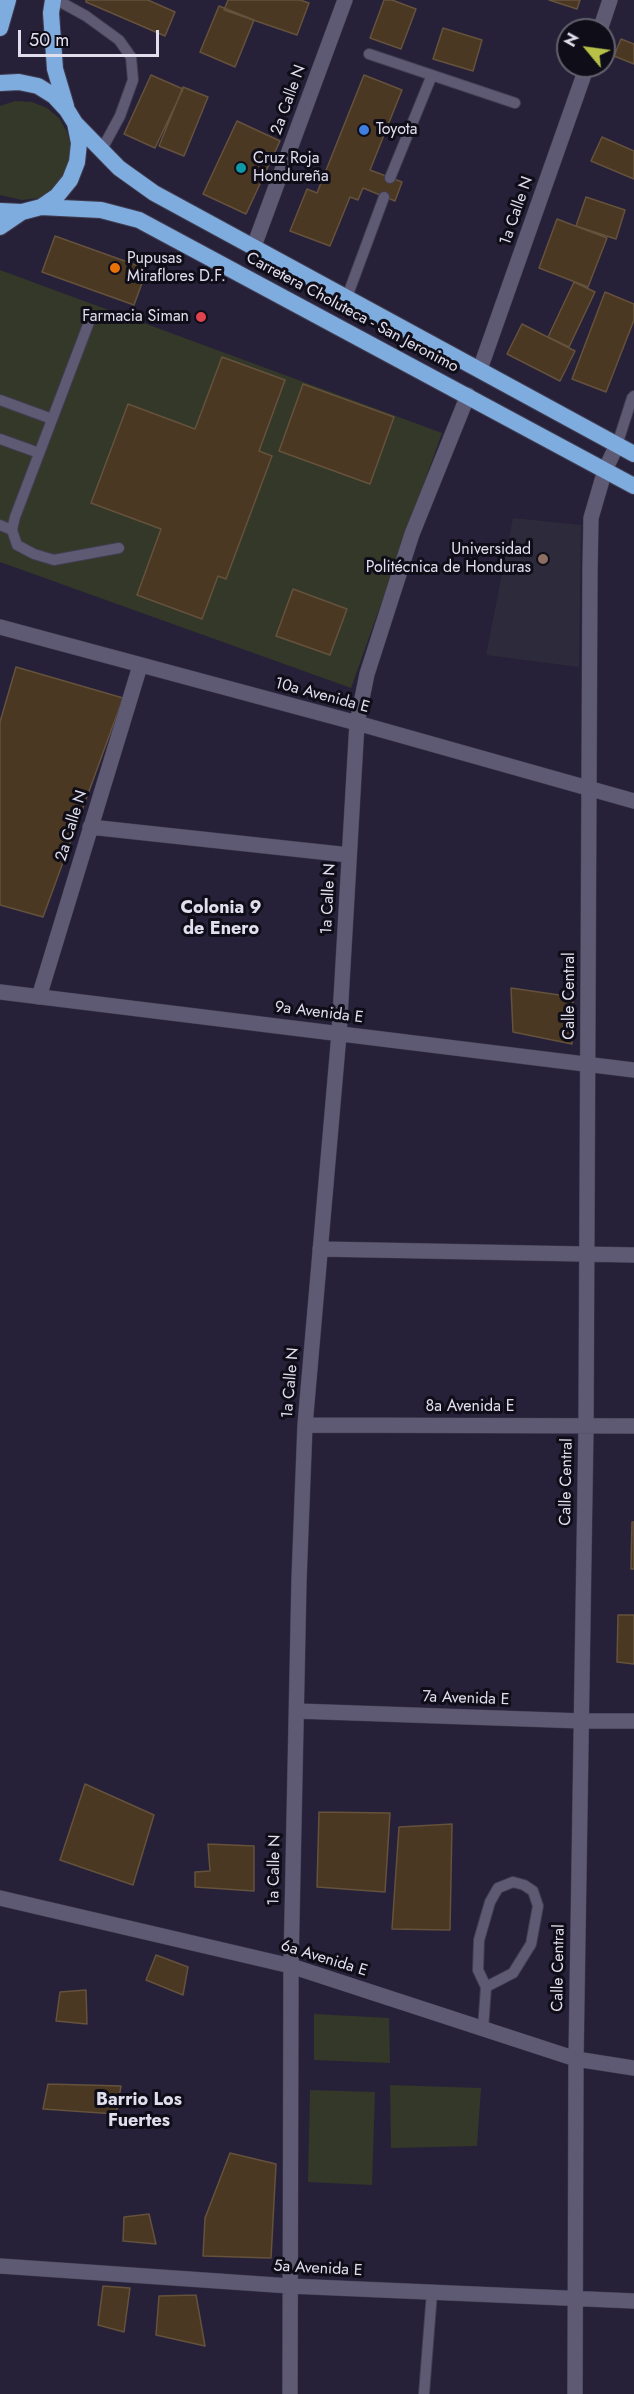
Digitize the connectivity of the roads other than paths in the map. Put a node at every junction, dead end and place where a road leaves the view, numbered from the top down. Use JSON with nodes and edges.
{"nodes":[{"id":1,"x":8,"y":0,"type":"edge"},
{"id":2,"x":55,"y":0,"type":"edge"},
{"id":3,"x":345,"y":0,"type":"edge"},
{"id":4,"x":610,"y":0,"type":"edge"},
{"id":5,"x":604,"y":18,"type":"edge"},
{"id":6,"x":0,"y":28,"type":"edge"},
{"id":7,"x":369,"y":54,"type":"dead end"},
{"id":8,"x":432,"y":75,"type":"junction"},
{"id":9,"x":583,"y":78,"type":"edge"},
{"id":10,"x":0,"y":83,"type":"edge"},
{"id":11,"x":515,"y":103,"type":"dead end"},
{"id":12,"x":71,"y":116,"type":"junction"},
{"id":13,"x":101,"y":151,"type":"junction"},
{"id":14,"x":390,"y":178,"type":"dead end"},
{"id":15,"x":384,"y":197,"type":"dead end"},
{"id":16,"x":41,"y":207,"type":"junction"},
{"id":17,"x":0,"y":211,"type":"edge"},
{"id":18,"x":22,"y":212,"type":"junction"},
{"id":19,"x":0,"y":227,"type":"edge"},
{"id":20,"x":254,"y":246,"type":"junction"},
{"id":21,"x":347,"y":297,"type":"junction"},
{"id":22,"x":91,"y":317,"type":"dead end"},
{"id":23,"x":480,"y":369,"type":"junction"},
{"id":24,"x":468,"y":395,"type":"junction"},
{"id":25,"x":634,"y":396,"type":"edge"},
{"id":26,"x":0,"y":400,"type":"edge"},
{"id":27,"x":52,"y":419,"type":"junction"},
{"id":28,"x":0,"y":439,"type":"edge"},
{"id":29,"x":617,"y":445,"type":"junction"},
{"id":30,"x":39,"y":453,"type":"junction"},
{"id":31,"x":634,"y":454,"type":"edge"},
{"id":32,"x":605,"y":470,"type":"junction"},
{"id":33,"x":634,"y":486,"type":"edge"},
{"id":34,"x":0,"y":525,"type":"edge"},
{"id":35,"x":12,"y":530,"type":"junction"},
{"id":36,"x":119,"y":548,"type":"dead end"},
{"id":37,"x":0,"y":627,"type":"edge"},
{"id":38,"x":140,"y":666,"type":"junction"},
{"id":39,"x":357,"y":723,"type":"junction"},
{"id":40,"x":590,"y":789,"type":"junction"},
{"id":41,"x":634,"y":801,"type":"edge"},
{"id":42,"x":90,"y":827,"type":"junction"},
{"id":43,"x":350,"y":855,"type":"junction"},
{"id":44,"x":0,"y":992,"type":"edge"},
{"id":45,"x":39,"y":997,"type":"junction"},
{"id":46,"x":339,"y":1034,"type":"junction"},
{"id":47,"x":588,"y":1066,"type":"junction"},
{"id":48,"x":634,"y":1070,"type":"edge"},
{"id":49,"x":320,"y":1249,"type":"junction"},
{"id":50,"x":585,"y":1255,"type":"junction"},
{"id":51,"x":634,"y":1255,"type":"edge"},
{"id":52,"x":305,"y":1425,"type":"junction"},
{"id":53,"x":586,"y":1426,"type":"junction"},
{"id":54,"x":634,"y":1426,"type":"edge"},
{"id":55,"x":297,"y":1712,"type":"junction"},
{"id":56,"x":582,"y":1721,"type":"junction"},
{"id":57,"x":634,"y":1721,"type":"edge"},
{"id":58,"x":0,"y":1898,"type":"edge"},
{"id":59,"x":291,"y":1966,"type":"junction"},
{"id":60,"x":486,"y":1986,"type":"junction"},
{"id":61,"x":483,"y":2029,"type":"junction"},
{"id":62,"x":576,"y":2059,"type":"junction"},
{"id":63,"x":634,"y":2068,"type":"edge"},
{"id":64,"x":0,"y":2266,"type":"edge"},
{"id":65,"x":290,"y":2286,"type":"junction"},
{"id":66,"x":432,"y":2292,"type":"junction"},
{"id":67,"x":575,"y":2299,"type":"junction"},
{"id":68,"x":634,"y":2301,"type":"edge"},
{"id":69,"x":290,"y":2394,"type":"edge"},
{"id":70,"x":424,"y":2394,"type":"edge"},
{"id":71,"x":575,"y":2394,"type":"edge"}],
"edges":[{"from":1,"to":6,"type":"highway"},
{"from":2,"to":12,"type":"highway"},
{"from":2,"to":13,"type":"lane"},
{"from":3,"to":20,"type":"street","name":"2a Calle N"},
{"from":4,"to":5,"type":"street"},
{"from":7,"to":8,"type":"lane"},
{"from":8,"to":11,"type":"lane"},
{"from":8,"to":14,"type":"lane"},
{"from":9,"to":23,"type":"street","name":"1a Calle N"},
{"from":10,"to":12,"type":"highway","name":"Carretera Choluteca - San Jeronimo"},
{"from":12,"to":13,"type":"highway","name":"Carretera Choluteca - San Jeronimo"},
{"from":12,"to":16,"type":"highway"},
{"from":13,"to":20,"type":"highway","name":"Carretera Choluteca - San Jeronimo"},
{"from":15,"to":21,"type":"lane"},
{"from":16,"to":18,"type":"highway"},
{"from":16,"to":24,"type":"highway","name":"Carretera Choluteca - San Jeronimo"},
{"from":17,"to":18,"type":"highway"},
{"from":18,"to":19,"type":"highway"},
{"from":20,"to":21,"type":"highway","name":"Carretera Choluteca - San Jeronimo"},
{"from":21,"to":23,"type":"highway","name":"Carretera Choluteca - San Jeronimo"},
{"from":22,"to":27,"type":"lane"},
{"from":23,"to":29,"type":"highway","name":"Carretera Choluteca - San Jeronimo"},
{"from":24,"to":32,"type":"highway","name":"Carretera Choluteca - San Jeronimo"},
{"from":24,"to":39,"type":"street","name":"1a Calle N"},
{"from":25,"to":29,"type":"lane"},
{"from":26,"to":27,"type":"lane"},
{"from":27,"to":30,"type":"lane"},
{"from":28,"to":30,"type":"lane"},
{"from":29,"to":31,"type":"highway","name":"Carretera Choluteca - San Jeronimo"},
{"from":29,"to":32,"type":"street","name":"Calle Central"},
{"from":30,"to":35,"type":"lane"},
{"from":32,"to":33,"type":"highway","name":"Carretera Choluteca - San Jeronimo"},
{"from":32,"to":40,"type":"street","name":"Calle Central"},
{"from":34,"to":35,"type":"lane"},
{"from":35,"to":36,"type":"lane"},
{"from":37,"to":38,"type":"street","name":"10a Avenida E"},
{"from":38,"to":39,"type":"street","name":"10a Avenida E"},
{"from":38,"to":42,"type":"street","name":"2a Calle N"},
{"from":39,"to":40,"type":"street","name":"10a Avenida E"},
{"from":39,"to":43,"type":"street","name":"1a Calle N"},
{"from":40,"to":41,"type":"street","name":"10a Avenida E"},
{"from":40,"to":47,"type":"street","name":"Calle Central"},
{"from":42,"to":43,"type":"street"},
{"from":42,"to":45,"type":"street","name":"2a Calle N"},
{"from":43,"to":46,"type":"street","name":"1a Calle N"},
{"from":44,"to":45,"type":"street","name":"9a Avenida E"},
{"from":45,"to":46,"type":"street","name":"9a Avenida E"},
{"from":46,"to":47,"type":"street","name":"9a Avenida E"},
{"from":46,"to":49,"type":"street","name":"1a Calle N"},
{"from":47,"to":48,"type":"street","name":"9a Avenida E"},
{"from":47,"to":50,"type":"street","name":"Calle Central"},
{"from":49,"to":50,"type":"street"},
{"from":49,"to":52,"type":"street","name":"1a Calle N"},
{"from":50,"to":51,"type":"street"},
{"from":50,"to":53,"type":"street","name":"Calle Central"},
{"from":52,"to":53,"type":"street","name":"8a Avenida E"},
{"from":52,"to":55,"type":"street","name":"1a Calle N"},
{"from":53,"to":54,"type":"street","name":"8a Avenida E"},
{"from":53,"to":56,"type":"street","name":"Calle Central"},
{"from":55,"to":56,"type":"street","name":"7a Avenida E"},
{"from":55,"to":59,"type":"street","name":"1a Calle N"},
{"from":56,"to":57,"type":"street","name":"7a Avenida E"},
{"from":56,"to":62,"type":"street","name":"Calle Central"},
{"from":58,"to":59,"type":"street","name":"6a Avenida E"},
{"from":59,"to":61,"type":"street","name":"6a Avenida E"},
{"from":59,"to":65,"type":"street","name":"1a Calle N"},
{"from":60,"to":60,"type":"lane"},
{"from":60,"to":61,"type":"lane"},
{"from":61,"to":62,"type":"street","name":"6a Avenida E"},
{"from":62,"to":63,"type":"street","name":"6a Avenida E"},
{"from":62,"to":67,"type":"street","name":"Calle Central"},
{"from":64,"to":65,"type":"street","name":"5a Avenida E"},
{"from":65,"to":66,"type":"street","name":"5a Avenida E"},
{"from":65,"to":69,"type":"street","name":"1a Calle N"},
{"from":66,"to":67,"type":"street","name":"5a Avenida E"},
{"from":66,"to":70,"type":"lane"},
{"from":67,"to":68,"type":"street","name":"5a Avenida E"},
{"from":67,"to":71,"type":"street","name":"Calle Central"}]}
